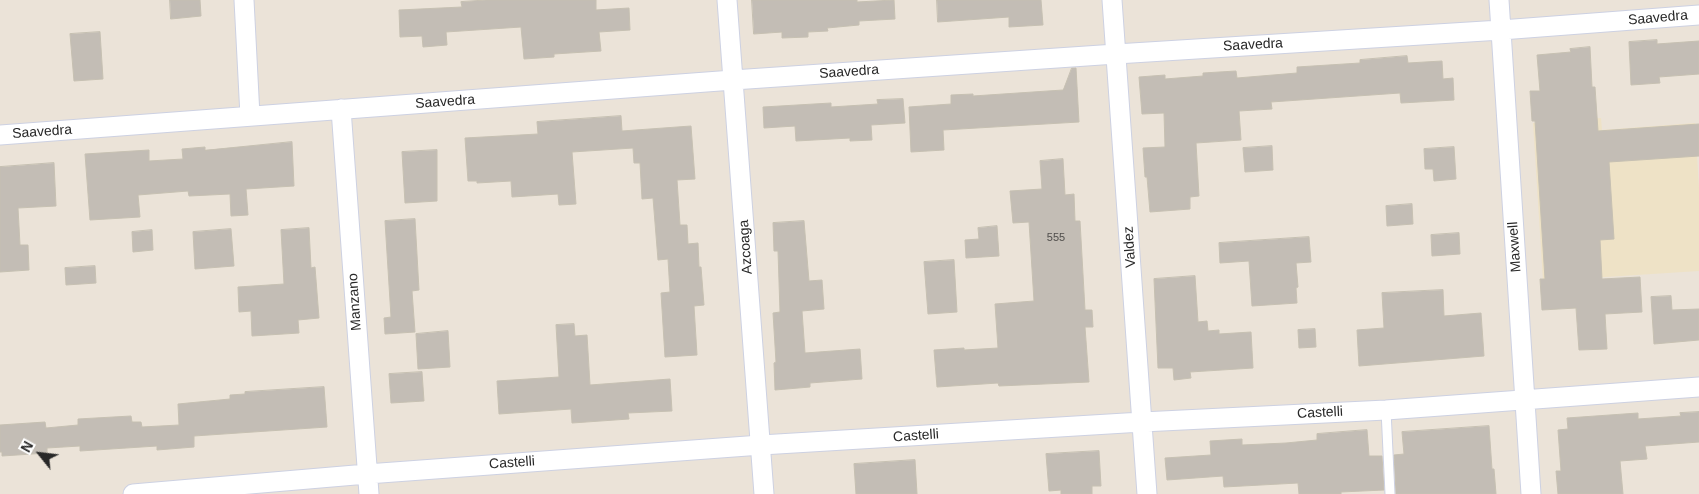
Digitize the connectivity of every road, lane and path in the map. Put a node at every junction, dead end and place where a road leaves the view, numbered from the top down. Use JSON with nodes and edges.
{"nodes":[{"id":1,"x":244,"y":0,"type":"edge"},
{"id":2,"x":727,"y":0,"type":"edge"},
{"id":3,"x":1112,"y":0,"type":"edge"},
{"id":4,"x":1499,"y":0,"type":"edge"},
{"id":5,"x":1699,"y":15,"type":"edge"},
{"id":6,"x":1501,"y":30,"type":"junction"},
{"id":7,"x":1116,"y":54,"type":"junction"},
{"id":8,"x":734,"y":80,"type":"junction"},
{"id":9,"x":341,"y":109,"type":"junction"},
{"id":10,"x":250,"y":116,"type":"junction"},
{"id":11,"x":0,"y":135,"type":"edge"},
{"id":12,"x":1699,"y":387,"type":"edge"},
{"id":13,"x":1524,"y":401,"type":"junction"},
{"id":14,"x":1386,"y":410,"type":"junction"},
{"id":15,"x":1142,"y":422,"type":"junction"},
{"id":16,"x":761,"y":445,"type":"junction"},
{"id":17,"x":367,"y":474,"type":"junction"},
{"id":18,"x":133,"y":494,"type":"edge"},
{"id":19,"x":369,"y":494,"type":"edge"},
{"id":20,"x":764,"y":494,"type":"edge"},
{"id":21,"x":1147,"y":494,"type":"edge"},
{"id":22,"x":1390,"y":494,"type":"edge"},
{"id":23,"x":1531,"y":494,"type":"edge"}],
"edges":[{"from":1,"to":10,"type":"street"},
{"from":2,"to":8,"type":"street","name":"Azcoaga"},
{"from":3,"to":7,"type":"street","name":"Valdez"},
{"from":4,"to":6,"type":"street","name":"Maxwell"},
{"from":5,"to":6,"type":"street","name":"Saavedra"},
{"from":6,"to":7,"type":"street","name":"Saavedra"},
{"from":6,"to":13,"type":"street","name":"Maxwell"},
{"from":7,"to":8,"type":"street","name":"Saavedra"},
{"from":7,"to":15,"type":"street","name":"Valdez"},
{"from":8,"to":9,"type":"street","name":"Saavedra"},
{"from":8,"to":16,"type":"street","name":"Azcoaga"},
{"from":9,"to":10,"type":"street","name":"Saavedra"},
{"from":9,"to":17,"type":"street","name":"Manzano"},
{"from":10,"to":11,"type":"street","name":"Saavedra"},
{"from":12,"to":13,"type":"street","name":"Castelli"},
{"from":13,"to":14,"type":"street","name":"Castelli"},
{"from":13,"to":23,"type":"street","name":"Maxwell"},
{"from":14,"to":15,"type":"street","name":"Castelli"},
{"from":14,"to":22,"type":"lane"},
{"from":15,"to":16,"type":"street","name":"Castelli"},
{"from":15,"to":21,"type":"street","name":"Valdez"},
{"from":16,"to":17,"type":"street","name":"Castelli"},
{"from":16,"to":20,"type":"street","name":"Azcoaga"},
{"from":17,"to":18,"type":"street","name":"Castelli"},
{"from":17,"to":19,"type":"street","name":"Manzano"}]}
